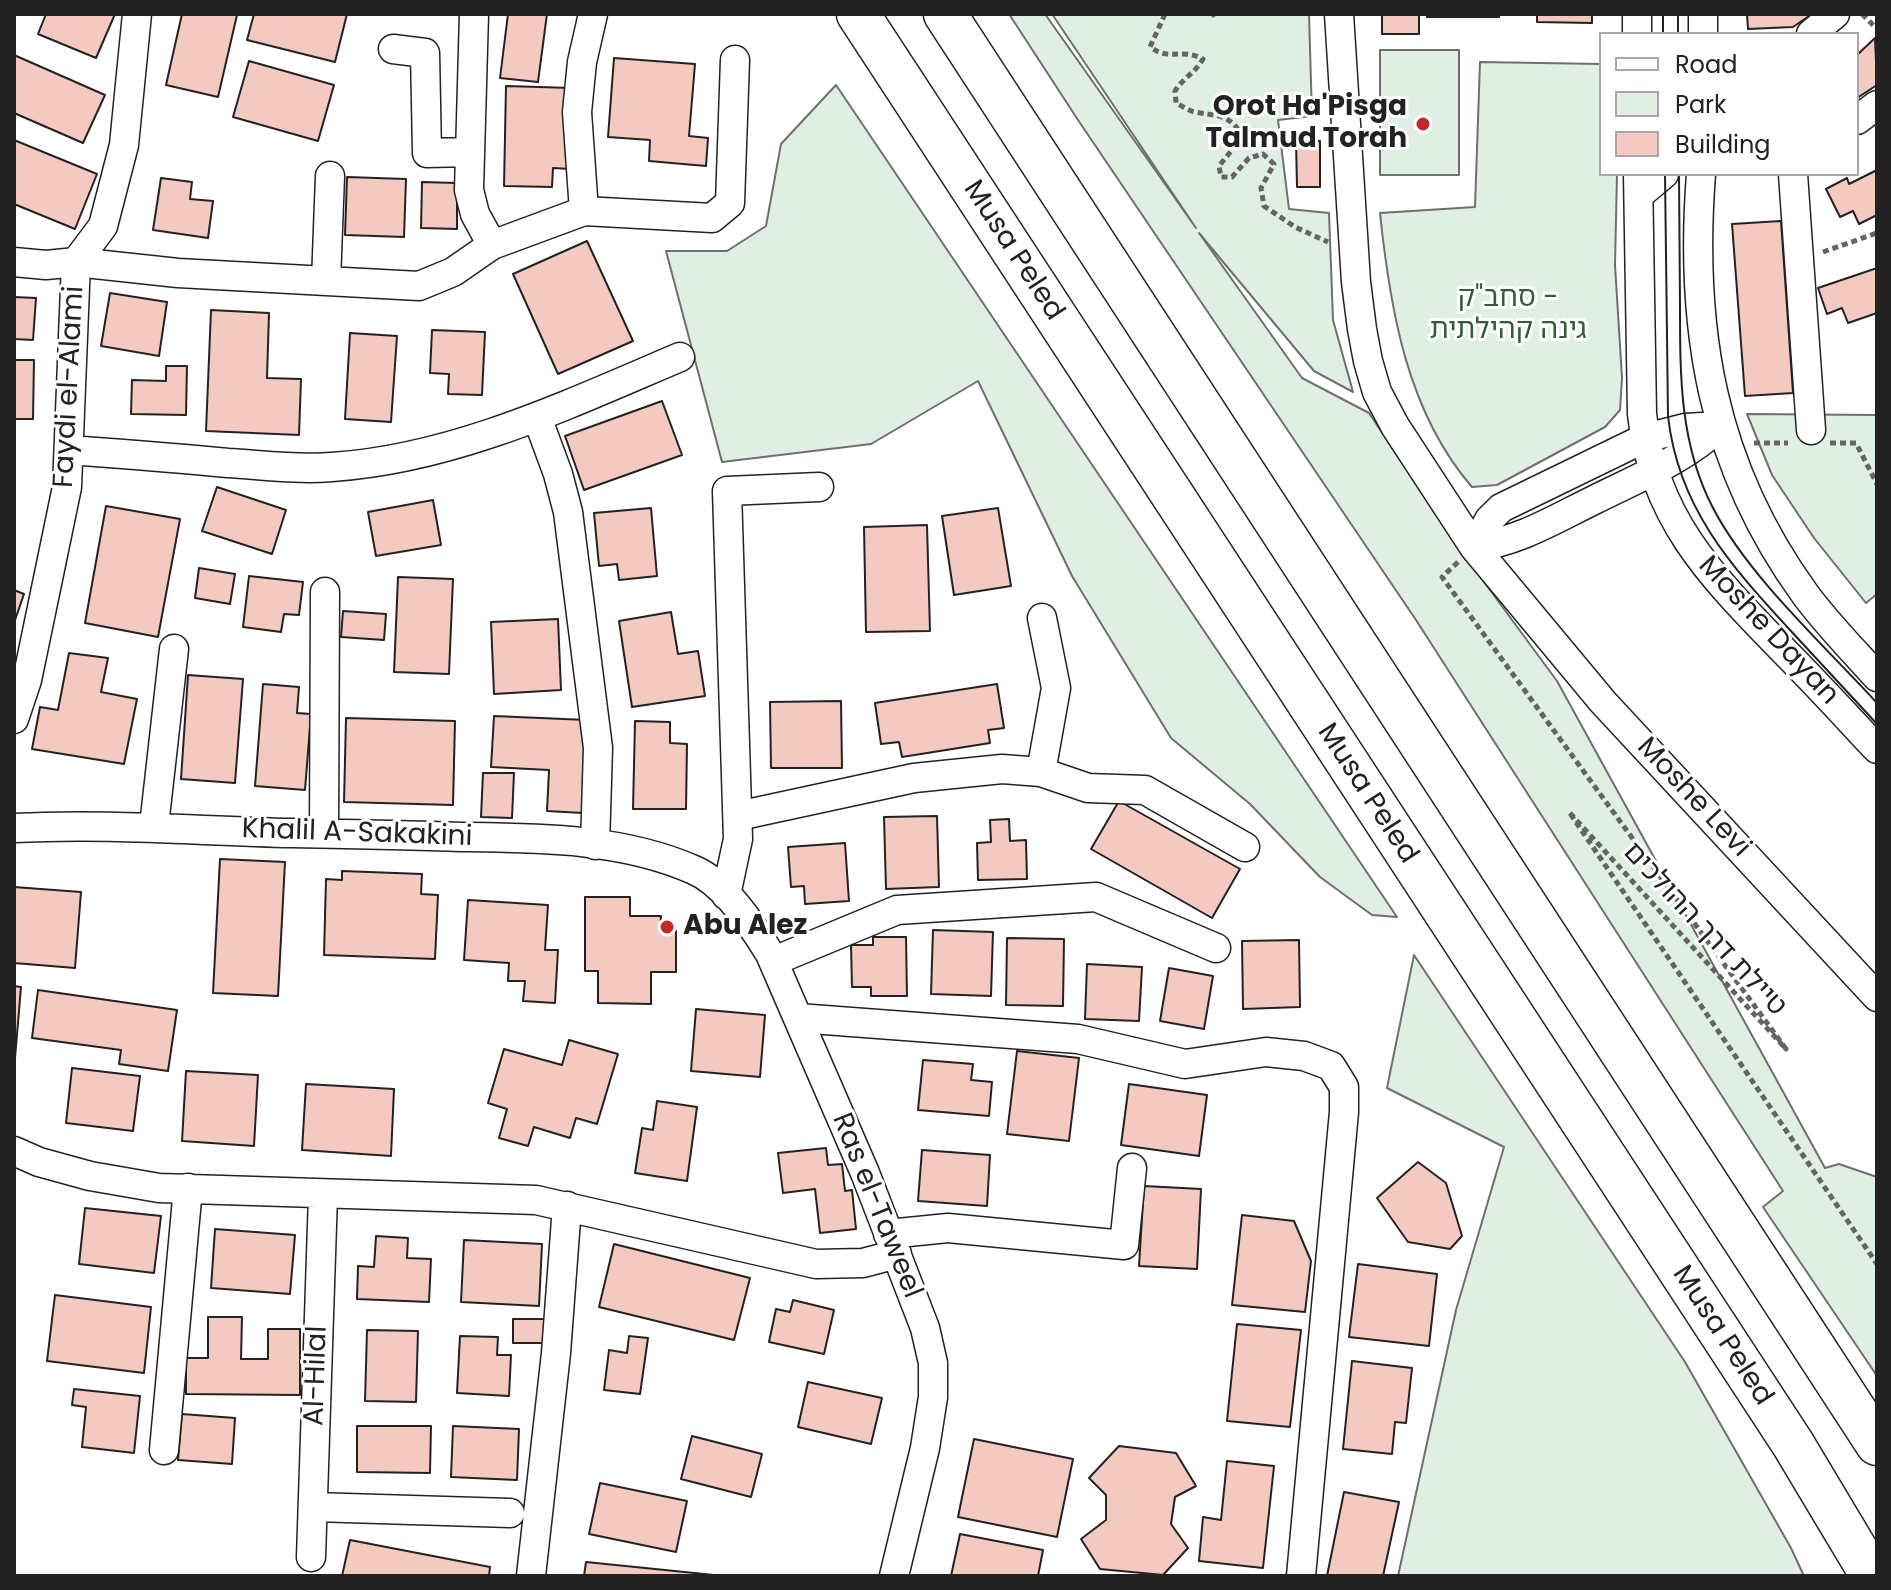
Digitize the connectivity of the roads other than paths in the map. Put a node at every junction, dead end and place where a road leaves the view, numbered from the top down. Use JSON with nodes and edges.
{"nodes":[{"id":1,"x":137,"y":14,"type":"edge"},
{"id":2,"x":474,"y":14,"type":"edge"},
{"id":3,"x":593,"y":14,"type":"edge"},
{"id":4,"x":858,"y":14,"type":"edge"},
{"id":5,"x":945,"y":14,"type":"edge"},
{"id":6,"x":1339,"y":14,"type":"edge"},
{"id":7,"x":1835,"y":14,"type":"edge"},
{"id":8,"x":1813,"y":32,"type":"edge"},
{"id":9,"x":393,"y":49,"type":"dead end"},
{"id":10,"x":735,"y":60,"type":"dead end"},
{"id":11,"x":1877,"y":105,"type":"edge"},
{"id":12,"x":1859,"y":118,"type":"edge"},
{"id":13,"x":470,"y":152,"type":"junction"},
{"id":14,"x":330,"y":176,"type":"dead end"},
{"id":15,"x":1659,"y":176,"type":"edge"},
{"id":16,"x":1701,"y":176,"type":"edge"},
{"id":17,"x":1793,"y":176,"type":"edge"},
{"id":18,"x":1639,"y":184,"type":"edge"},
{"id":19,"x":584,"y":211,"type":"junction"},
{"id":20,"x":492,"y":245,"type":"junction"},
{"id":21,"x":14,"y":262,"type":"edge"},
{"id":22,"x":76,"y":262,"type":"junction"},
{"id":23,"x":326,"y":281,"type":"junction"},
{"id":24,"x":680,"y":357,"type":"dead end"},
{"id":25,"x":537,"y":417,"type":"junction"},
{"id":26,"x":1720,"y":426,"type":"junction"},
{"id":27,"x":1811,"y":430,"type":"dead end"},
{"id":28,"x":1645,"y":438,"type":"junction"},
{"id":29,"x":70,"y":450,"type":"junction"},
{"id":30,"x":1653,"y":471,"type":"junction"},
{"id":31,"x":819,"y":487,"type":"dead end"},
{"id":32,"x":1474,"y":547,"type":"junction"},
{"id":33,"x":325,"y":592,"type":"dead end"},
{"id":34,"x":1042,"y":618,"type":"dead end"},
{"id":35,"x":174,"y":649,"type":"dead end"},
{"id":36,"x":1877,"y":677,"type":"edge"},
{"id":37,"x":14,"y":719,"type":"edge"},
{"id":38,"x":1877,"y":749,"type":"edge"},
{"id":39,"x":1041,"y":772,"type":"junction"},
{"id":40,"x":738,"y":816,"type":"junction"},
{"id":41,"x":154,"y":826,"type":"junction"},
{"id":42,"x":14,"y":828,"type":"edge"},
{"id":43,"x":324,"y":833,"type":"junction"},
{"id":44,"x":595,"y":845,"type":"junction"},
{"id":45,"x":1245,"y":847,"type":"dead end"},
{"id":46,"x":697,"y":871,"type":"joint"},
{"id":47,"x":726,"y":895,"type":"junction"},
{"id":48,"x":1216,"y":948,"type":"dead end"},
{"id":49,"x":774,"y":961,"type":"junction"},
{"id":50,"x":1877,"y":997,"type":"edge"},
{"id":51,"x":798,"y":1018,"type":"junction"},
{"id":52,"x":14,"y":1151,"type":"edge"},
{"id":53,"x":1132,"y":1168,"type":"dead end"},
{"id":54,"x":188,"y":1188,"type":"junction"},
{"id":55,"x":323,"y":1195,"type":"junction"},
{"id":56,"x":567,"y":1206,"type":"junction"},
{"id":57,"x":892,"y":1244,"type":"junction"},
{"id":58,"x":1877,"y":1444,"type":"edge"},
{"id":59,"x":164,"y":1450,"type":"dead end"},
{"id":60,"x":313,"y":1507,"type":"junction"},
{"id":61,"x":510,"y":1513,"type":"dead end"},
{"id":62,"x":311,"y":1557,"type":"dead end"},
{"id":63,"x":531,"y":1576,"type":"edge"},
{"id":64,"x":894,"y":1576,"type":"edge"},
{"id":65,"x":1301,"y":1576,"type":"edge"},
{"id":66,"x":1872,"y":1576,"type":"edge"}],
"edges":[{"from":1,"to":22,"type":"street","name":"Faydi el-Alami"},
{"from":2,"to":13,"type":"street"},
{"from":3,"to":19,"type":"street"},
{"from":4,"to":66,"type":"highway","name":"Musa Peled"},
{"from":5,"to":58,"type":"highway"},
{"from":6,"to":32,"type":"street","name":"Moshe Levi"},
{"from":7,"to":8,"type":"street"},
{"from":9,"to":13,"type":"street"},
{"from":10,"to":19,"type":"street"},
{"from":11,"to":12,"type":"street"},
{"from":13,"to":20,"type":"street"},
{"from":14,"to":23,"type":"street"},
{"from":15,"to":18,"type":"street"},
{"from":16,"to":26,"type":"street","name":"Moshe Dayan"},
{"from":17,"to":27,"type":"street"},
{"from":18,"to":28,"type":"street","name":"Moshe Dayan"},
{"from":19,"to":20,"type":"street"},
{"from":20,"to":23,"type":"street"},
{"from":21,"to":22,"type":"street"},
{"from":22,"to":23,"type":"street"},
{"from":22,"to":29,"type":"street","name":"Faydi el-Alami"},
{"from":24,"to":25,"type":"street"},
{"from":25,"to":29,"type":"street"},
{"from":25,"to":44,"type":"street"},
{"from":26,"to":28,"type":"street"},
{"from":26,"to":30,"type":"street"},
{"from":26,"to":36,"type":"street","name":"Moshe Dayan"},
{"from":28,"to":30,"type":"street","name":"Moshe Dayan"},
{"from":28,"to":32,"type":"street"},
{"from":29,"to":37,"type":"street","name":"Faydi el-Alami"},
{"from":30,"to":32,"type":"street"},
{"from":30,"to":38,"type":"street","name":"Moshe Dayan"},
{"from":31,"to":40,"type":"street"},
{"from":32,"to":50,"type":"street","name":"Moshe Levi"},
{"from":33,"to":43,"type":"street"},
{"from":34,"to":39,"type":"street"},
{"from":35,"to":41,"type":"street"},
{"from":39,"to":40,"type":"street"},
{"from":39,"to":45,"type":"street"},
{"from":40,"to":47,"type":"street"},
{"from":41,"to":42,"type":"street","name":"Khalil A-Sakakini"},
{"from":41,"to":43,"type":"street","name":"Khalil A-Sakakini"},
{"from":43,"to":44,"type":"street","name":"Khalil A-Sakakini"},
{"from":44,"to":46,"type":"street","name":"Khalil A-Sakakini"},
{"from":46,"to":47,"type":"street","name":"Ras el-Taweel"},
{"from":47,"to":49,"type":"street","name":"Ras el-Taweel"},
{"from":48,"to":49,"type":"street"},
{"from":49,"to":51,"type":"street","name":"Ras el-Taweel"},
{"from":51,"to":57,"type":"street","name":"Ras el-Taweel"},
{"from":51,"to":65,"type":"street"},
{"from":52,"to":54,"type":"street"},
{"from":53,"to":57,"type":"street"},
{"from":54,"to":55,"type":"street"},
{"from":54,"to":59,"type":"street"},
{"from":55,"to":56,"type":"street"},
{"from":55,"to":60,"type":"street","name":"Al-Hilal"},
{"from":56,"to":57,"type":"street"},
{"from":56,"to":63,"type":"street"},
{"from":57,"to":64,"type":"street","name":"Ras el-Taweel"},
{"from":60,"to":61,"type":"street"},
{"from":60,"to":62,"type":"street","name":"Al-Hilal"}]}
